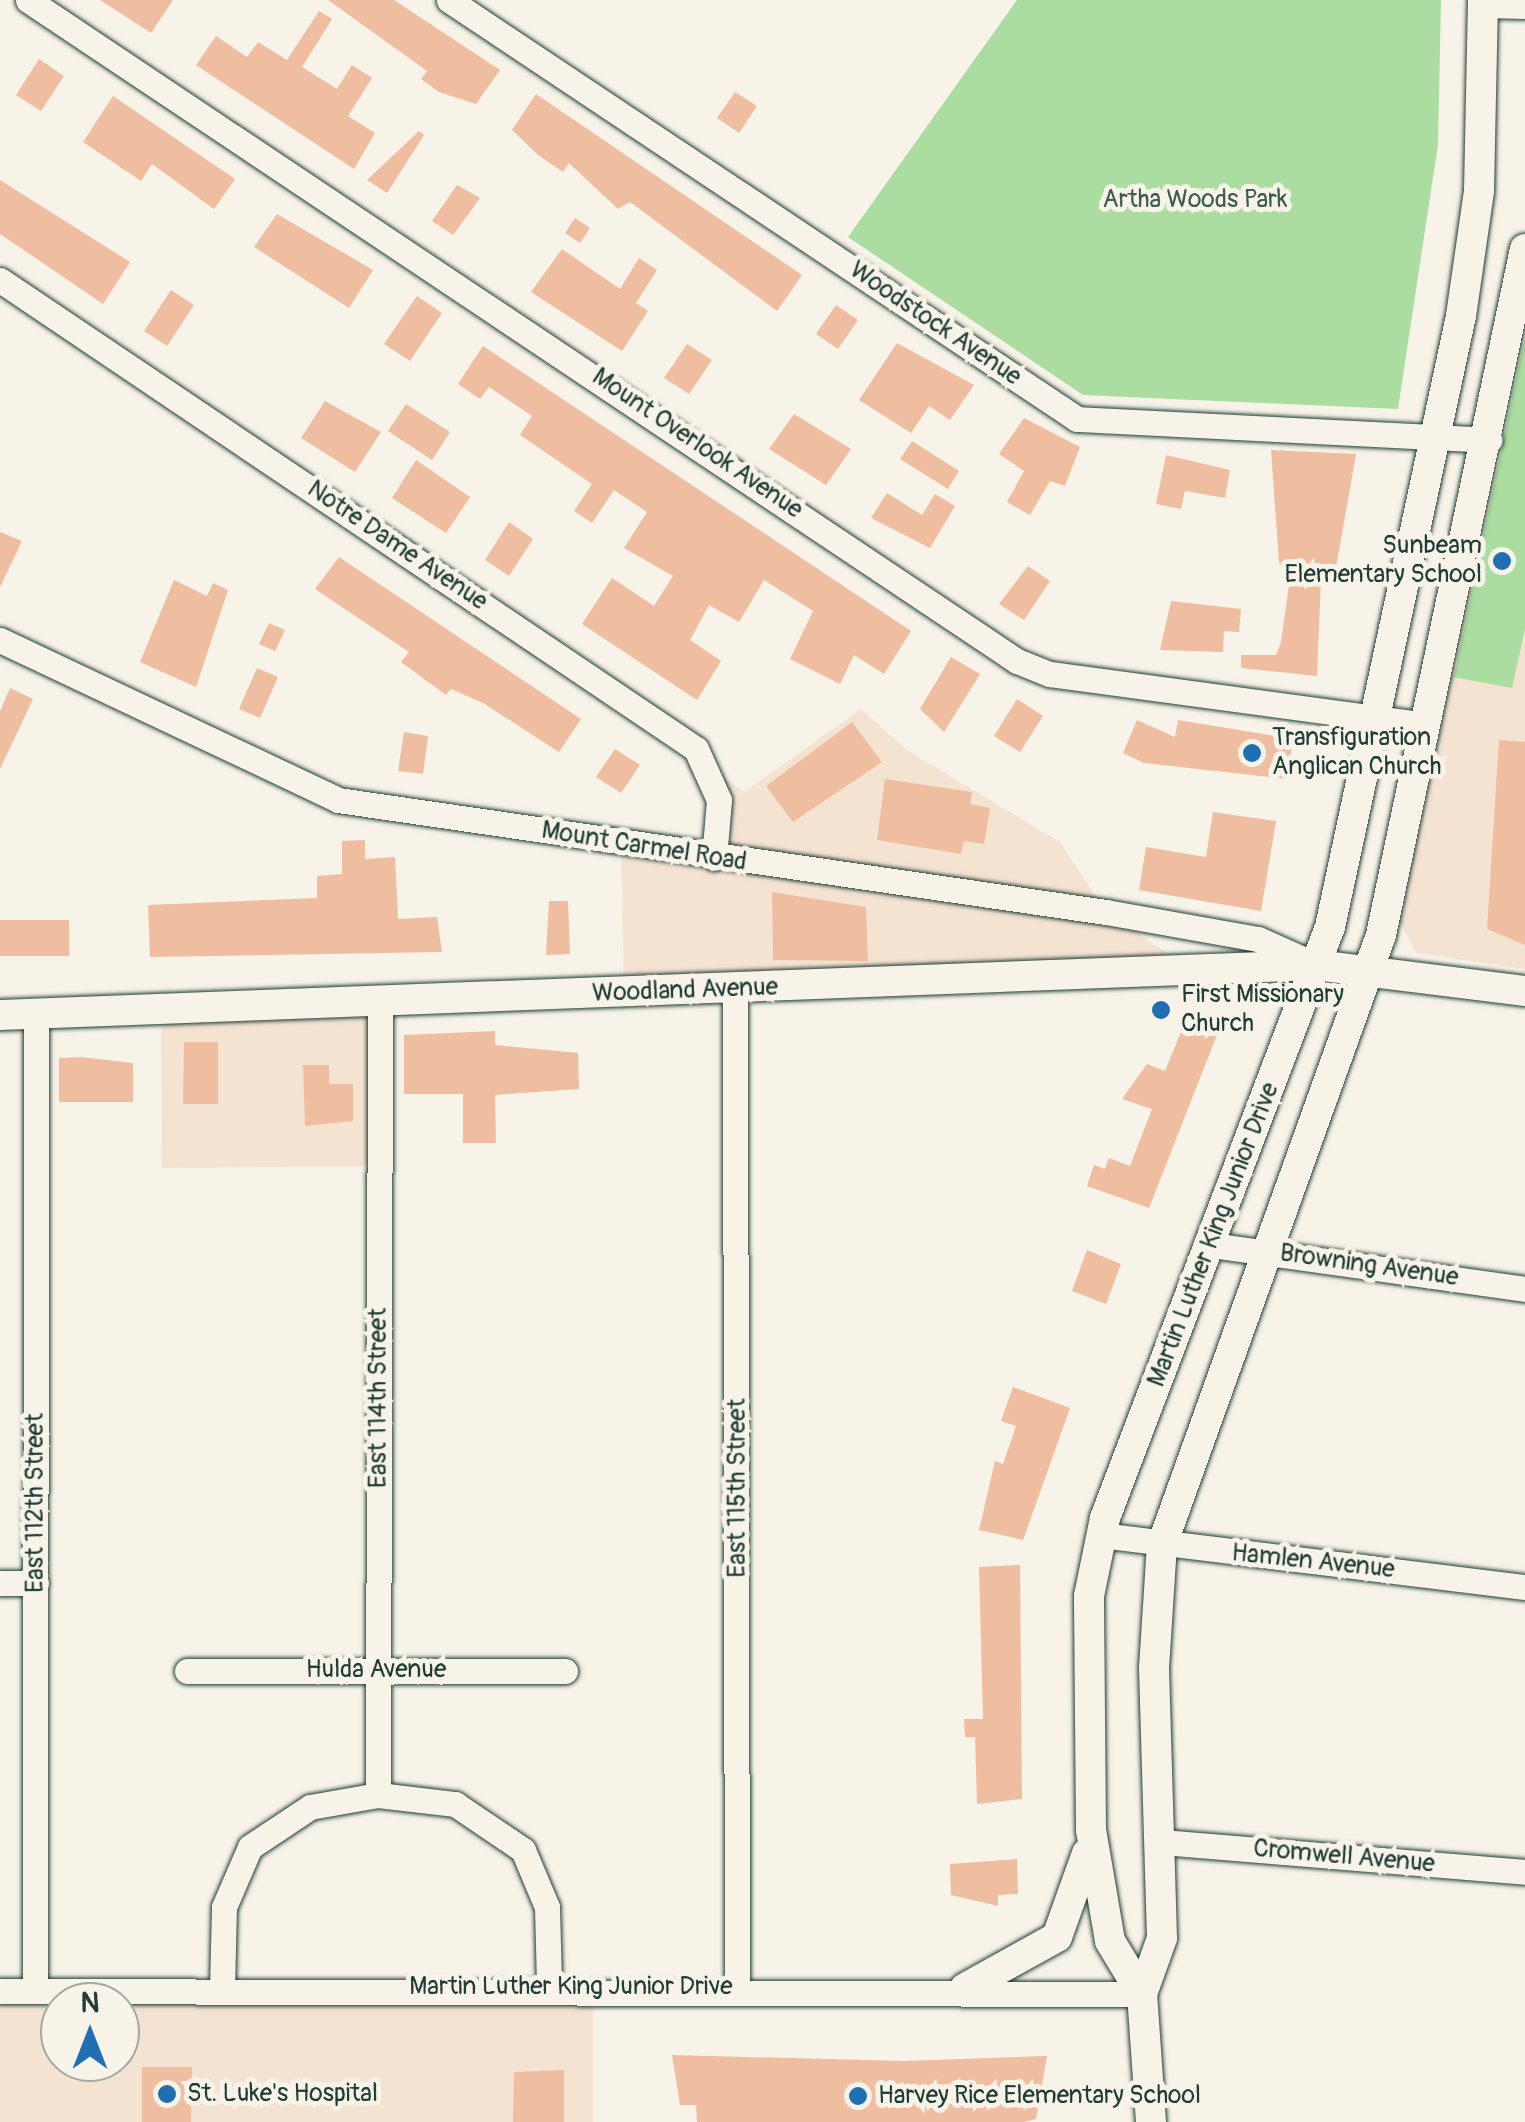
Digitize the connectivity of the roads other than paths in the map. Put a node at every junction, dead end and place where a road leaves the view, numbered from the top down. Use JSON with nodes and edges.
{"nodes":[{"id":1,"x":28,"y":0,"type":"edge"},
{"id":2,"x":449,"y":0,"type":"edge"},
{"id":3,"x":1483,"y":3,"type":"edge"},
{"id":4,"x":1525,"y":6,"type":"edge"},
{"id":5,"x":1525,"y":249,"type":"edge"},
{"id":6,"x":0,"y":280,"type":"edge"},
{"id":7,"x":1435,"y":438,"type":"junction"},
{"id":8,"x":1489,"y":440,"type":"junction"},
{"id":9,"x":0,"y":640,"type":"edge"},
{"id":10,"x":1375,"y":720,"type":"junction"},
{"id":11,"x":1427,"y":725,"type":"junction"},
{"id":12,"x":714,"y":858,"type":"junction"},
{"id":13,"x":1316,"y":964,"type":"junction"},
{"id":14,"x":1370,"y":968,"type":"junction"},
{"id":15,"x":735,"y":990,"type":"junction"},
{"id":16,"x":1525,"y":991,"type":"edge"},
{"id":17,"x":380,"y":1001,"type":"junction"},
{"id":18,"x":36,"y":1014,"type":"junction"},
{"id":19,"x":0,"y":1015,"type":"edge"},
{"id":20,"x":1212,"y":1245,"type":"junction"},
{"id":21,"x":1269,"y":1251,"type":"junction"},
{"id":22,"x":1525,"y":1289,"type":"edge"},
{"id":23,"x":1101,"y":1535,"type":"junction"},
{"id":24,"x":1162,"y":1545,"type":"junction"},
{"id":25,"x":0,"y":1583,"type":"edge"},
{"id":26,"x":36,"y":1583,"type":"junction"},
{"id":27,"x":1525,"y":1586,"type":"edge"},
{"id":28,"x":378,"y":1670,"type":"junction"},
{"id":29,"x":186,"y":1671,"type":"dead end"},
{"id":30,"x":565,"y":1671,"type":"dead end"},
{"id":31,"x":378,"y":1795,"type":"junction"},
{"id":32,"x":1091,"y":1830,"type":"junction"},
{"id":33,"x":1162,"y":1842,"type":"junction"},
{"id":34,"x":1525,"y":1872,"type":"edge"},
{"id":35,"x":549,"y":1986,"type":"junction"},
{"id":36,"x":737,"y":1987,"type":"junction"},
{"id":37,"x":965,"y":1988,"type":"junction"},
{"id":38,"x":222,"y":1989,"type":"junction"},
{"id":39,"x":0,"y":1991,"type":"edge"},
{"id":40,"x":35,"y":1991,"type":"junction"},
{"id":41,"x":1142,"y":1994,"type":"junction"},
{"id":42,"x":1151,"y":2122,"type":"edge"}],
"edges":[{"from":1,"to":10,"type":"street","name":"Mount Overlook Avenue"},
{"from":2,"to":7,"type":"street","name":"Woodstock Avenue"},
{"from":3,"to":4,"type":"street"},
{"from":3,"to":7,"type":"main road","name":"Martin Luther King Junior Drive"},
{"from":5,"to":8,"type":"main road"},
{"from":6,"to":12,"type":"street","name":"Notre Dame Avenue"},
{"from":7,"to":8,"type":"street","name":"Woodstock Avenue"},
{"from":7,"to":10,"type":"main road","name":"Martin Luther King Junior Drive"},
{"from":8,"to":11,"type":"main road"},
{"from":9,"to":12,"type":"street","name":"Mount Carmel Road"},
{"from":10,"to":11,"type":"street","name":"Mount Overlook Avenue"},
{"from":10,"to":13,"type":"main road","name":"Martin Luther King Junior Drive"},
{"from":11,"to":14,"type":"main road"},
{"from":12,"to":13,"type":"street","name":"Mount Carmel Road"},
{"from":13,"to":14,"type":"main road","name":"Woodland Avenue"},
{"from":13,"to":15,"type":"main road","name":"Woodland Avenue"},
{"from":13,"to":20,"type":"main road","name":"Martin Luther King Junior Drive"},
{"from":14,"to":16,"type":"main road","name":"Woodland Avenue"},
{"from":14,"to":21,"type":"main road"},
{"from":15,"to":17,"type":"main road","name":"Woodland Avenue"},
{"from":15,"to":36,"type":"street","name":"East 115th Street"},
{"from":17,"to":18,"type":"main road","name":"Woodland Avenue"},
{"from":17,"to":28,"type":"street","name":"East 114th Street"},
{"from":18,"to":19,"type":"main road","name":"Woodland Avenue"},
{"from":18,"to":26,"type":"street","name":"East 112th Street"},
{"from":20,"to":21,"type":"street","name":"Browning Avenue"},
{"from":20,"to":23,"type":"main road","name":"Martin Luther King Junior Drive"},
{"from":21,"to":22,"type":"street","name":"Browning Avenue"},
{"from":21,"to":24,"type":"main road"},
{"from":23,"to":24,"type":"street","name":"Hamlen Avenue"},
{"from":23,"to":32,"type":"main road","name":"Martin Luther King Junior Drive"},
{"from":24,"to":27,"type":"street","name":"Hamlen Avenue"},
{"from":24,"to":33,"type":"main road"},
{"from":25,"to":26,"type":"street"},
{"from":26,"to":40,"type":"street","name":"East 112th Street"},
{"from":28,"to":29,"type":"street","name":"Hulda Avenue"},
{"from":28,"to":30,"type":"street","name":"Hulda Avenue"},
{"from":28,"to":31,"type":"street","name":"East 114th Street"},
{"from":31,"to":35,"type":"street"},
{"from":31,"to":38,"type":"street"},
{"from":32,"to":37,"type":"main road"},
{"from":32,"to":41,"type":"main road","name":"Martin Luther King Junior Drive"},
{"from":33,"to":34,"type":"street","name":"Cromwell Avenue"},
{"from":33,"to":41,"type":"main road"},
{"from":35,"to":36,"type":"street","name":"Martin Luther King Junior Drive"},
{"from":35,"to":38,"type":"street","name":"Martin Luther King Junior Drive"},
{"from":36,"to":37,"type":"street","name":"Martin Luther King Junior Drive"},
{"from":37,"to":41,"type":"street","name":"Martin Luther King Junior Drive"},
{"from":38,"to":40,"type":"street","name":"Martin Luther King Junior Drive"},
{"from":39,"to":40,"type":"street","name":"Martin Luther King Junior Drive"},
{"from":41,"to":42,"type":"main road"}]}
